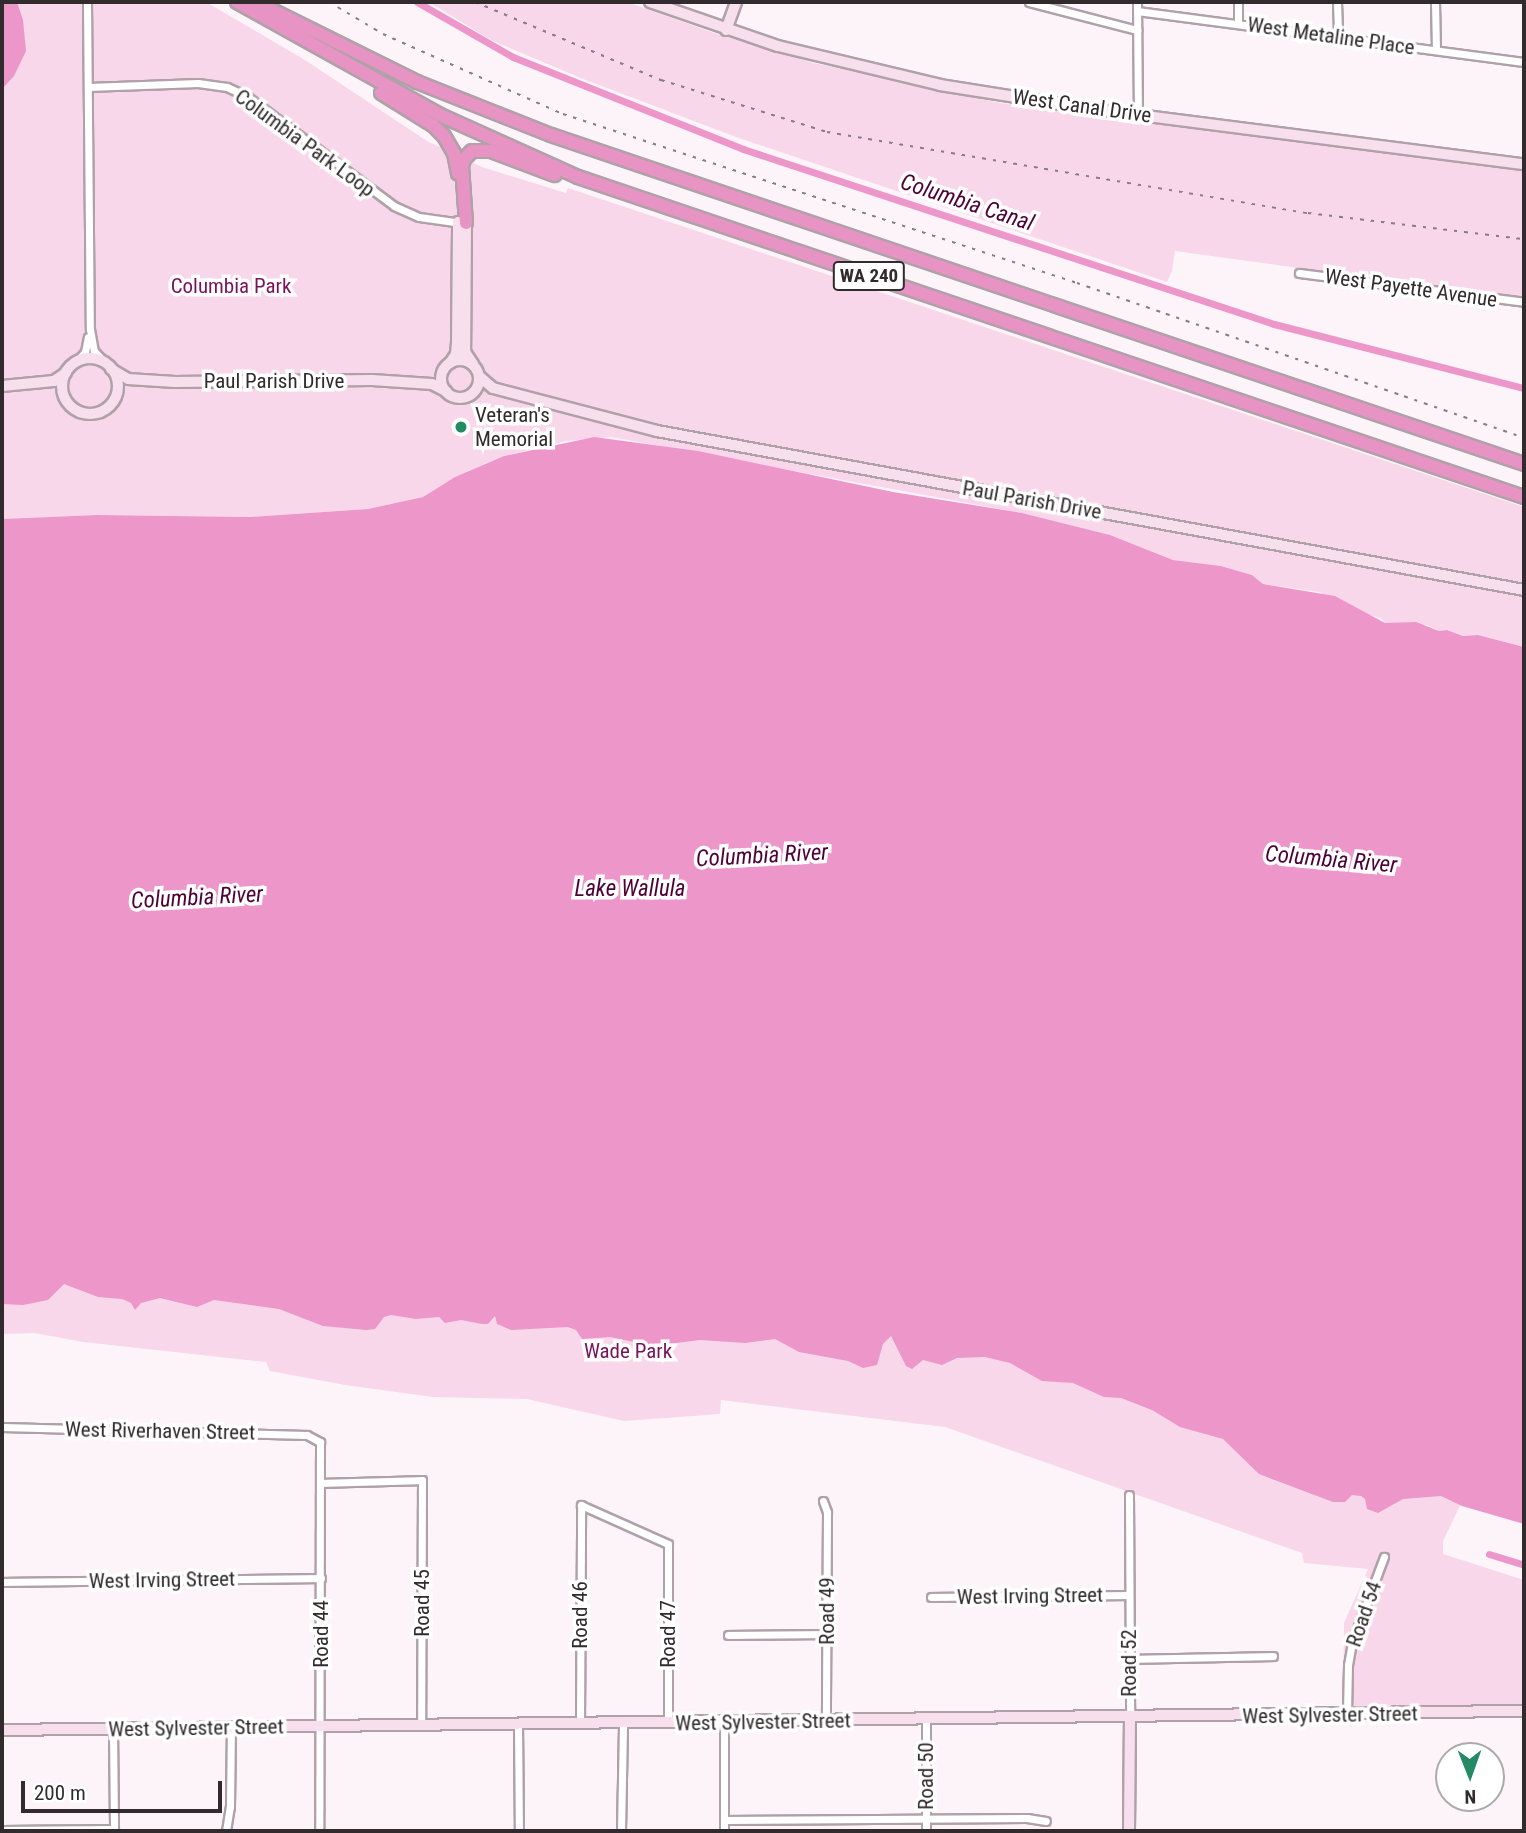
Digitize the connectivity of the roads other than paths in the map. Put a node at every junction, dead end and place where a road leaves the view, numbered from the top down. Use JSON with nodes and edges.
{"nodes":[{"id":1,"x":87,"y":2,"type":"edge"},
{"id":2,"x":237,"y":2,"type":"edge"},
{"id":3,"x":256,"y":2,"type":"edge"},
{"id":4,"x":650,"y":2,"type":"edge"},
{"id":5,"x":736,"y":2,"type":"edge"},
{"id":6,"x":1029,"y":2,"type":"edge"},
{"id":7,"x":1137,"y":2,"type":"edge"},
{"id":8,"x":1238,"y":2,"type":"edge"},
{"id":9,"x":1337,"y":2,"type":"edge"},
{"id":10,"x":1435,"y":2,"type":"edge"},
{"id":11,"x":1137,"y":11,"type":"junction"},
{"id":12,"x":1238,"y":24,"type":"junction"},
{"id":13,"x":726,"y":30,"type":"junction"},
{"id":14,"x":1137,"y":30,"type":"junction"},
{"id":15,"x":1338,"y":37,"type":"junction"},
{"id":16,"x":299,"y":38,"type":"junction"},
{"id":17,"x":1436,"y":50,"type":"junction"},
{"id":18,"x":1524,"y":62,"type":"edge"},
{"id":19,"x":88,"y":87,"type":"junction"},
{"id":20,"x":1138,"y":114,"type":"junction"},
{"id":21,"x":1524,"y":164,"type":"edge"},
{"id":22,"x":462,"y":223,"type":"junction"},
{"id":23,"x":760,"y":239,"type":"junction"},
{"id":24,"x":1298,"y":273,"type":"dead end"},
{"id":25,"x":1524,"y":303,"type":"edge"},
{"id":26,"x":90,"y":329,"type":"junction"},
{"id":27,"x":75,"y":363,"type":"junction"},
{"id":28,"x":472,"y":364,"type":"junction"},
{"id":29,"x":108,"y":366,"type":"junction"},
{"id":30,"x":447,"y":366,"type":"junction"},
{"id":31,"x":66,"y":373,"type":"junction"},
{"id":32,"x":479,"y":376,"type":"junction"},
{"id":33,"x":372,"y":380,"type":"junction"},
{"id":34,"x":175,"y":382,"type":"junction"},
{"id":35,"x":6,"y":386,"type":"edge"},
{"id":36,"x":446,"y":391,"type":"junction"},
{"id":37,"x":468,"y":396,"type":"junction"},
{"id":38,"x":114,"y":399,"type":"junction"},
{"id":39,"x":66,"y":401,"type":"junction"},
{"id":40,"x":541,"y":401,"type":"junction"},
{"id":41,"x":1524,"y":464,"type":"edge"},
{"id":42,"x":1524,"y":497,"type":"edge"},
{"id":43,"x":1524,"y":590,"type":"edge"},
{"id":44,"x":2,"y":1427,"type":"edge"},
{"id":45,"x":316,"y":1439,"type":"joint"},
{"id":46,"x":322,"y":1483,"type":"junction"},
{"id":47,"x":1129,"y":1495,"type":"dead end"},
{"id":48,"x":824,"y":1501,"type":"dead end"},
{"id":49,"x":668,"y":1544,"type":"joint"},
{"id":50,"x":1384,"y":1557,"type":"dead end"},
{"id":51,"x":321,"y":1578,"type":"junction"},
{"id":52,"x":2,"y":1581,"type":"edge"},
{"id":53,"x":1129,"y":1595,"type":"junction"},
{"id":54,"x":930,"y":1597,"type":"dead end"},
{"id":55,"x":827,"y":1634,"type":"junction"},
{"id":56,"x":729,"y":1635,"type":"dead end"},
{"id":57,"x":1273,"y":1656,"type":"dead end"},
{"id":58,"x":1129,"y":1659,"type":"junction"},
{"id":59,"x":1524,"y":1711,"type":"edge"},
{"id":60,"x":1347,"y":1713,"type":"junction"},
{"id":61,"x":1130,"y":1718,"type":"junction"},
{"id":62,"x":926,"y":1720,"type":"junction"},
{"id":63,"x":826,"y":1721,"type":"junction"},
{"id":64,"x":724,"y":1722,"type":"junction"},
{"id":65,"x":623,"y":1723,"type":"junction"},
{"id":66,"x":668,"y":1723,"type":"junction"},
{"id":67,"x":518,"y":1724,"type":"junction"},
{"id":68,"x":580,"y":1724,"type":"junction"},
{"id":69,"x":421,"y":1726,"type":"junction"},
{"id":70,"x":231,"y":1727,"type":"junction"},
{"id":71,"x":320,"y":1727,"type":"junction"},
{"id":72,"x":113,"y":1729,"type":"junction"},
{"id":73,"x":2,"y":1730,"type":"edge"},
{"id":74,"x":724,"y":1820,"type":"junction"},
{"id":75,"x":926,"y":1820,"type":"junction"},
{"id":76,"x":1046,"y":1821,"type":"dead end"},
{"id":77,"x":2,"y":1830,"type":"edge"},
{"id":78,"x":114,"y":1830,"type":"edge"},
{"id":79,"x":226,"y":1831,"type":"edge"},
{"id":80,"x":319,"y":1831,"type":"edge"},
{"id":81,"x":519,"y":1831,"type":"edge"},
{"id":82,"x":621,"y":1831,"type":"edge"},
{"id":83,"x":724,"y":1831,"type":"edge"},
{"id":84,"x":926,"y":1831,"type":"edge"},
{"id":85,"x":1129,"y":1831,"type":"edge"}],
"edges":[{"from":1,"to":19,"type":"street"},
{"from":2,"to":16,"type":"highway","number":"WA 240"},
{"from":3,"to":41,"type":"highway","number":"WA 240"},
{"from":4,"to":13,"type":"street","name":"West Canal Drive"},
{"from":5,"to":13,"type":"street"},
{"from":6,"to":14,"type":"street"},
{"from":7,"to":11,"type":"street"},
{"from":8,"to":12,"type":"street"},
{"from":9,"to":15,"type":"street"},
{"from":10,"to":17,"type":"street"},
{"from":11,"to":12,"type":"street","name":"West Metaline Place"},
{"from":11,"to":14,"type":"street"},
{"from":12,"to":15,"type":"street","name":"West Metaline Place"},
{"from":13,"to":20,"type":"street","name":"West Canal Drive"},
{"from":14,"to":20,"type":"street"},
{"from":15,"to":17,"type":"street","name":"West Metaline Place"},
{"from":16,"to":22,"type":"highway"},
{"from":16,"to":23,"type":"highway","number":"WA 240"},
{"from":17,"to":18,"type":"street","name":"West Metaline Place"},
{"from":19,"to":22,"type":"street","name":"Columbia Park Loop"},
{"from":19,"to":26,"type":"street"},
{"from":20,"to":21,"type":"street","name":"West Canal Drive"},
{"from":22,"to":23,"type":"highway"},
{"from":22,"to":28,"type":"street"},
{"from":22,"to":30,"type":"street"},
{"from":23,"to":42,"type":"highway","number":"WA 240"},
{"from":24,"to":25,"type":"street","name":"West Payette Avenue"},
{"from":26,"to":27,"type":"street"},
{"from":26,"to":29,"type":"street"},
{"from":27,"to":29,"type":"street"},
{"from":27,"to":31,"type":"street"},
{"from":28,"to":30,"type":"street"},
{"from":28,"to":32,"type":"street"},
{"from":29,"to":34,"type":"street","name":"Paul Parish Drive"},
{"from":29,"to":38,"type":"street"},
{"from":30,"to":33,"type":"street","name":"Paul Parish Drive"},
{"from":30,"to":36,"type":"street"},
{"from":31,"to":35,"type":"street"},
{"from":31,"to":39,"type":"street"},
{"from":32,"to":37,"type":"street"},
{"from":32,"to":40,"type":"street","name":"Paul Parish Drive"},
{"from":33,"to":34,"type":"street","name":"Paul Parish Drive"},
{"from":33,"to":36,"type":"street","name":"Paul Parish Drive"},
{"from":34,"to":38,"type":"street","name":"Paul Parish Drive"},
{"from":35,"to":39,"type":"street"},
{"from":36,"to":37,"type":"street"},
{"from":37,"to":40,"type":"street","name":"Paul Parish Drive"},
{"from":38,"to":39,"type":"street"},
{"from":40,"to":43,"type":"street","name":"Paul Parish Drive"},
{"from":44,"to":45,"type":"street","name":"West Riverhaven Street"},
{"from":45,"to":46,"type":"street","name":"Road 44"},
{"from":46,"to":51,"type":"street","name":"Road 44"},
{"from":46,"to":69,"type":"street","name":"Road 45"},
{"from":47,"to":53,"type":"street","name":"Road 52"},
{"from":48,"to":55,"type":"street","name":"Road 49"},
{"from":49,"to":66,"type":"street","name":"Road 47"},
{"from":49,"to":68,"type":"street","name":"Road 46"},
{"from":50,"to":60,"type":"street","name":"Road 54"},
{"from":51,"to":52,"type":"street","name":"West Irving Street"},
{"from":51,"to":71,"type":"street","name":"Road 44"},
{"from":53,"to":54,"type":"street","name":"West Irving Street"},
{"from":53,"to":58,"type":"street","name":"Road 52"},
{"from":55,"to":56,"type":"street"},
{"from":55,"to":63,"type":"street","name":"Road 49"},
{"from":57,"to":58,"type":"street"},
{"from":58,"to":61,"type":"street","name":"Road 52"},
{"from":59,"to":60,"type":"street","name":"West Sylvester Street"},
{"from":60,"to":61,"type":"street","name":"West Sylvester Street"},
{"from":61,"to":62,"type":"street","name":"West Sylvester Street"},
{"from":61,"to":85,"type":"street","name":"Road 52"},
{"from":62,"to":63,"type":"street","name":"West Sylvester Street"},
{"from":62,"to":75,"type":"street","name":"Road 50"},
{"from":63,"to":64,"type":"street","name":"West Sylvester Street"},
{"from":64,"to":66,"type":"street","name":"West Sylvester Street"},
{"from":64,"to":74,"type":"street"},
{"from":65,"to":66,"type":"street","name":"West Sylvester Street"},
{"from":65,"to":68,"type":"street","name":"West Sylvester Street"},
{"from":65,"to":82,"type":"street"},
{"from":67,"to":68,"type":"street","name":"West Sylvester Street"},
{"from":67,"to":69,"type":"street","name":"West Sylvester Street"},
{"from":67,"to":81,"type":"street"},
{"from":69,"to":71,"type":"street","name":"West Sylvester Street"},
{"from":70,"to":71,"type":"street","name":"West Sylvester Street"},
{"from":70,"to":72,"type":"street","name":"West Sylvester Street"},
{"from":70,"to":79,"type":"street"},
{"from":71,"to":80,"type":"street","name":"Road 44"},
{"from":72,"to":73,"type":"street","name":"West Sylvester Street"},
{"from":72,"to":78,"type":"street"},
{"from":74,"to":75,"type":"street"},
{"from":74,"to":83,"type":"street"},
{"from":75,"to":76,"type":"street"},
{"from":75,"to":84,"type":"street","name":"Road 50"},
{"from":77,"to":78,"type":"street"}]}
